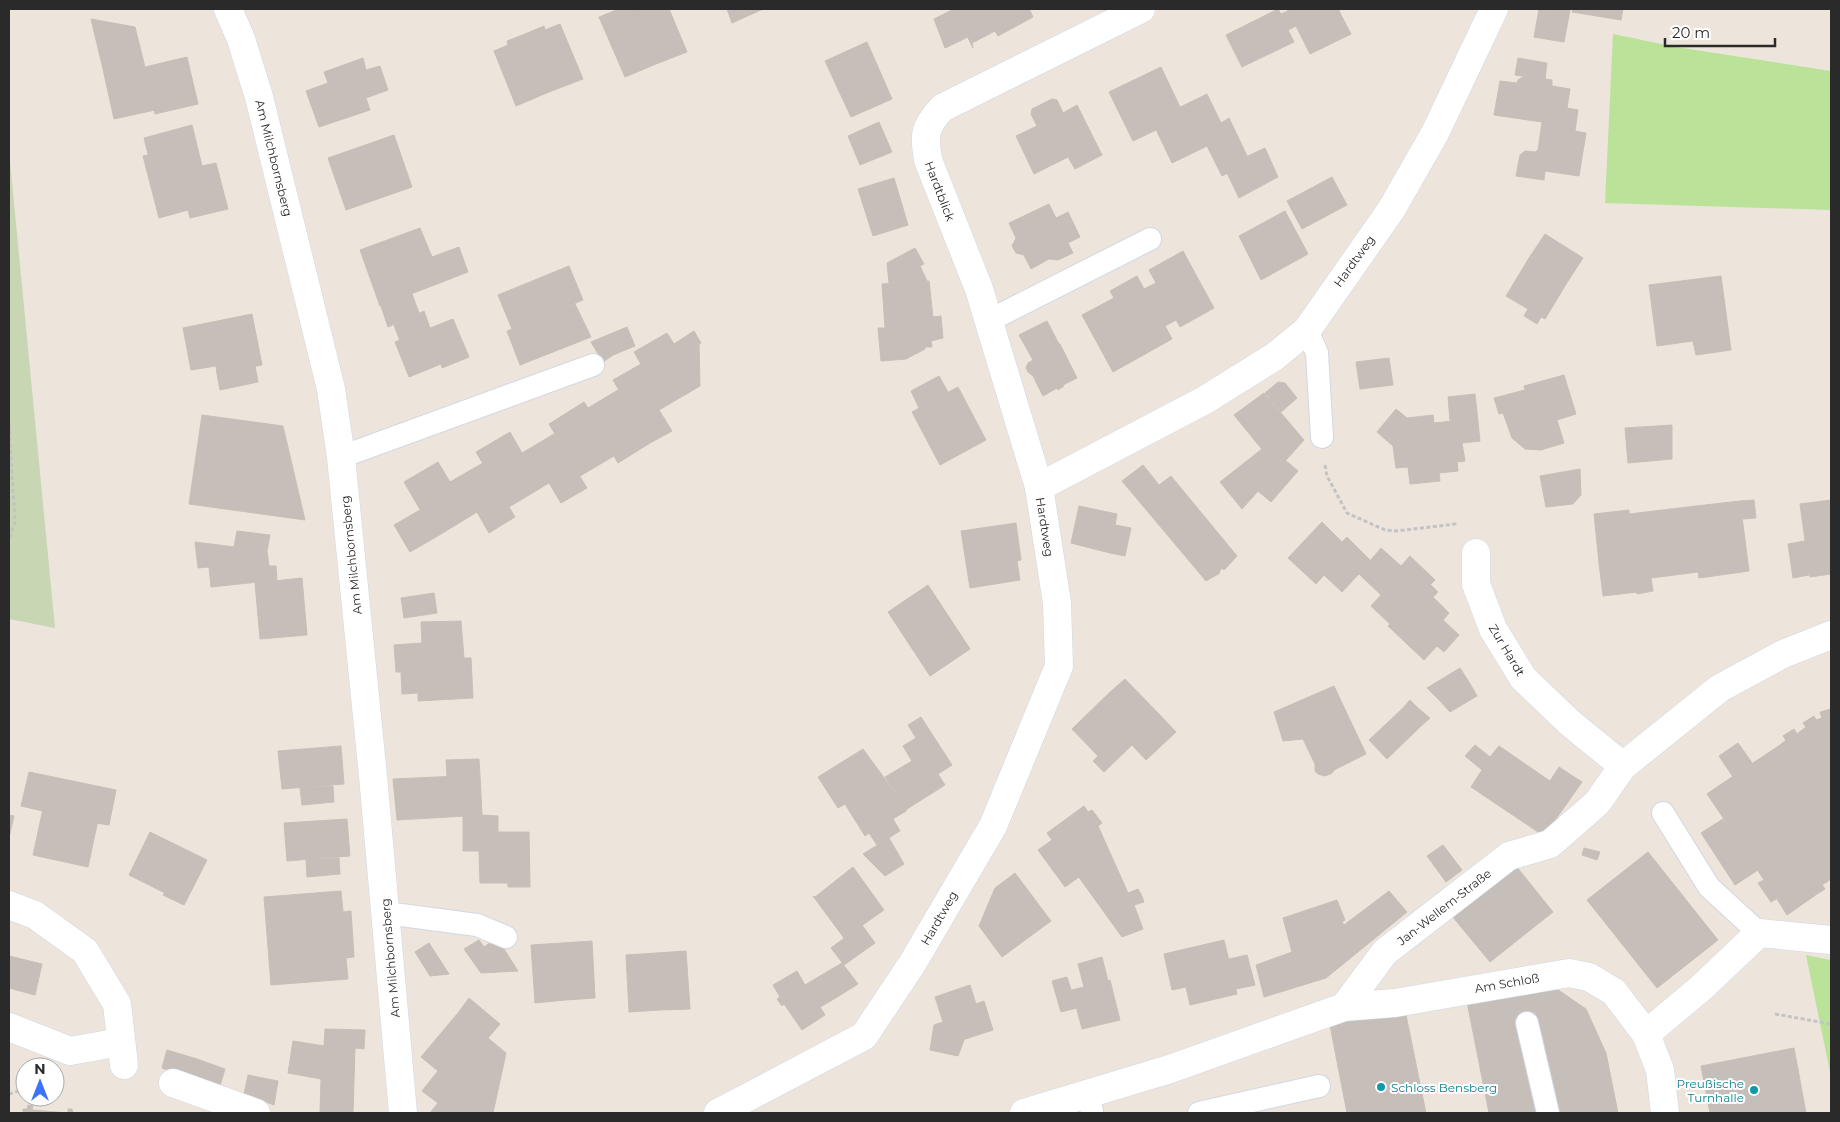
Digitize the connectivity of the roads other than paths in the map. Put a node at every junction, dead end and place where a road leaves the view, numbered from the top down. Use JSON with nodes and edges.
{"nodes":[{"id":1,"x":228,"y":9,"type":"edge"},
{"id":2,"x":1141,"y":9,"type":"edge"},
{"id":3,"x":1494,"y":9,"type":"edge"},
{"id":4,"x":1150,"y":239,"type":"dead end"},
{"id":5,"x":988,"y":321,"type":"junction"},
{"id":6,"x":1307,"y":330,"type":"junction"},
{"id":7,"x":593,"y":365,"type":"dead end"},
{"id":8,"x":1322,"y":437,"type":"road end"},
{"id":9,"x":341,"y":457,"type":"junction"},
{"id":10,"x":1039,"y":487,"type":"junction"},
{"id":11,"x":1476,"y":553,"type":"dead end"},
{"id":12,"x":1831,"y":635,"type":"edge"},
{"id":13,"x":1623,"y":766,"type":"junction"},
{"id":14,"x":1663,"y":813,"type":"dead end"},
{"id":15,"x":9,"y":905,"type":"edge"},
{"id":16,"x":386,"y":913,"type":"junction"},
{"id":17,"x":1759,"y":933,"type":"junction"},
{"id":18,"x":506,"y":936,"type":"dead end"},
{"id":19,"x":1831,"y":940,"type":"edge"},
{"id":20,"x":1344,"y":1007,"type":"junction"},
{"id":21,"x":1527,"y":1023,"type":"dead end"},
{"id":22,"x":9,"y":1027,"type":"edge"},
{"id":23,"x":1646,"y":1034,"type":"junction"},
{"id":24,"x":174,"y":1083,"type":"dead end"},
{"id":25,"x":1319,"y":1086,"type":"dead end"},
{"id":26,"x":1090,"y":1103,"type":"edge"},
{"id":27,"x":256,"y":1113,"type":"edge"},
{"id":28,"x":403,"y":1113,"type":"edge"},
{"id":29,"x":718,"y":1113,"type":"edge"},
{"id":30,"x":1024,"y":1113,"type":"edge"},
{"id":31,"x":1199,"y":1113,"type":"edge"},
{"id":32,"x":1548,"y":1113,"type":"edge"},
{"id":33,"x":1665,"y":1113,"type":"edge"}],
"edges":[{"from":1,"to":9,"type":"street","name":"Am Milchbornsberg"},
{"from":2,"to":5,"type":"street","name":"Hardtblick"},
{"from":3,"to":6,"type":"street","name":"Hardtweg"},
{"from":4,"to":5,"type":"lane"},
{"from":5,"to":10,"type":"street","name":"Hardtblick"},
{"from":6,"to":8,"type":"lane"},
{"from":6,"to":10,"type":"street","name":"Hardtweg"},
{"from":7,"to":9,"type":"lane"},
{"from":9,"to":16,"type":"street","name":"Am Milchbornsberg"},
{"from":10,"to":29,"type":"street","name":"Hardtweg"},
{"from":11,"to":13,"type":"street","name":"Zur Hardt"},
{"from":12,"to":13,"type":"street","name":"Jan-Wellem-Straße"},
{"from":13,"to":20,"type":"street","name":"Jan-Wellem-Straße"},
{"from":14,"to":17,"type":"lane"},
{"from":15,"to":22,"type":"street"},
{"from":16,"to":18,"type":"lane"},
{"from":16,"to":28,"type":"street","name":"Am Milchbornsberg"},
{"from":17,"to":19,"type":"street"},
{"from":17,"to":23,"type":"street"},
{"from":20,"to":23,"type":"street","name":"Am Schloß"},
{"from":20,"to":26,"type":"street"},
{"from":21,"to":32,"type":"lane"},
{"from":23,"to":33,"type":"street","name":"Am Schloß"},
{"from":24,"to":27,"type":"street"},
{"from":25,"to":31,"type":"lane"},
{"from":26,"to":30,"type":"street"}]}
